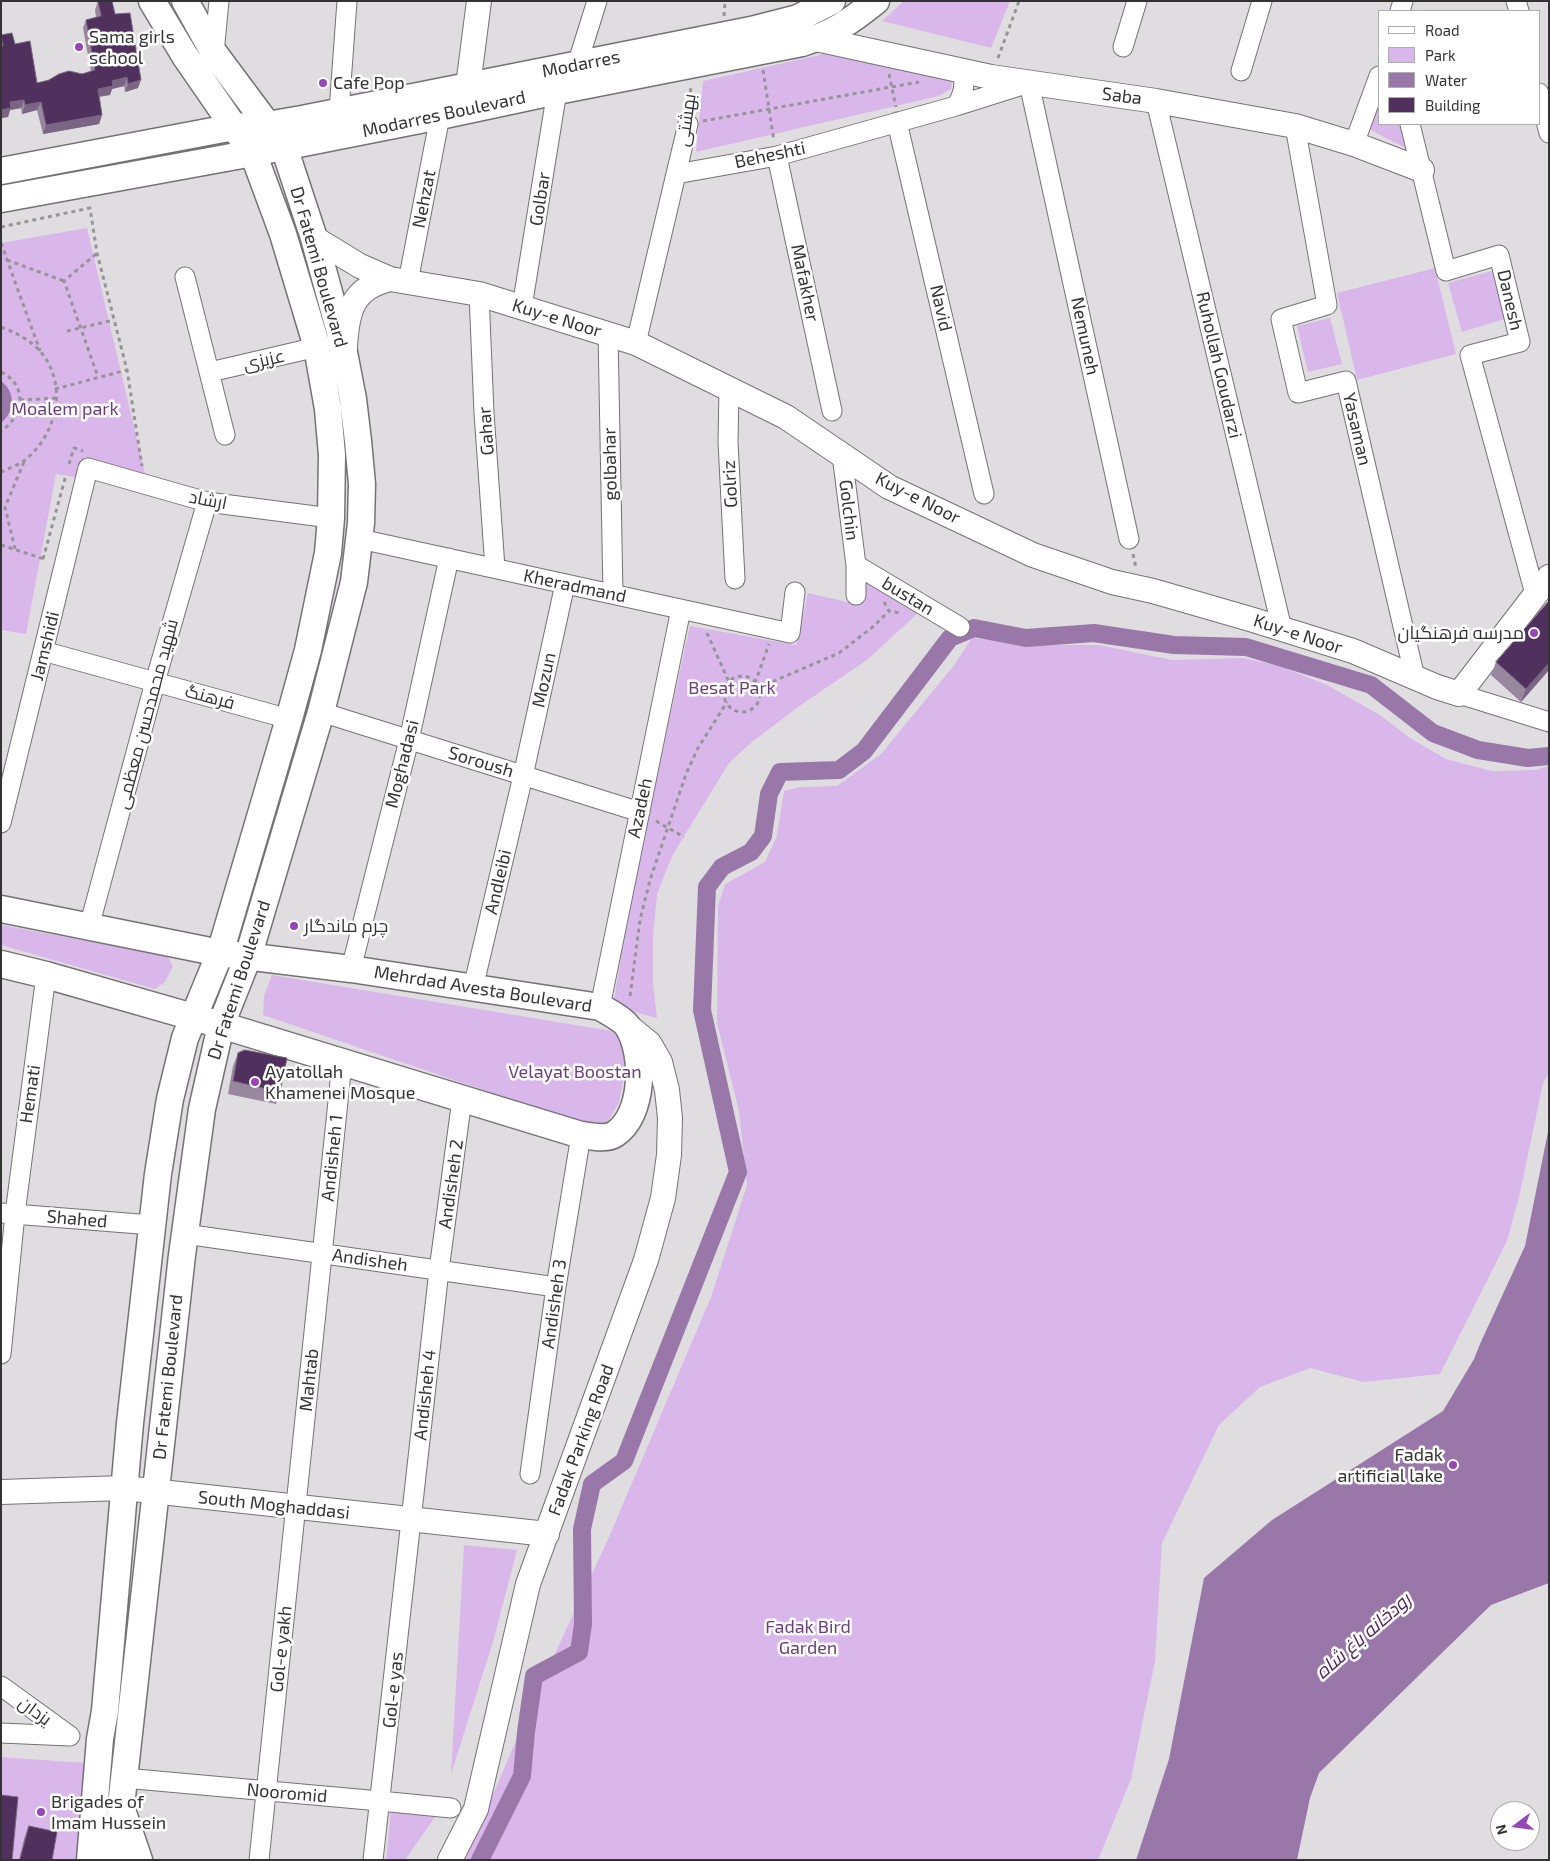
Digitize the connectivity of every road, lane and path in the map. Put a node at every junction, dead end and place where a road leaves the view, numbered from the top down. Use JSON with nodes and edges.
{"nodes":[{"id":1,"x":152,"y":1,"type":"edge"},
{"id":2,"x":185,"y":1,"type":"edge"},
{"id":3,"x":219,"y":1,"type":"edge"},
{"id":4,"x":347,"y":1,"type":"edge"},
{"id":5,"x":479,"y":1,"type":"edge"},
{"id":6,"x":597,"y":1,"type":"edge"},
{"id":7,"x":832,"y":1,"type":"edge"},
{"id":8,"x":876,"y":1,"type":"edge"},
{"id":9,"x":1019,"y":1,"type":"edge"},
{"id":10,"x":1137,"y":1,"type":"edge"},
{"id":11,"x":1262,"y":1,"type":"edge"},
{"id":12,"x":816,"y":39,"type":"junction"},
{"id":13,"x":1123,"y":47,"type":"dead end"},
{"id":14,"x":760,"y":52,"type":"junction"},
{"id":15,"x":214,"y":53,"type":"junction"},
{"id":16,"x":690,"y":54,"type":"junction"},
{"id":17,"x":885,"y":54,"type":"junction"},
{"id":18,"x":577,"y":65,"type":"junction"},
{"id":19,"x":953,"y":69,"type":"junction"},
{"id":20,"x":1241,"y":71,"type":"dead end"},
{"id":21,"x":991,"y":77,"type":"junction"},
{"id":22,"x":1378,"y":79,"type":"edge"},
{"id":23,"x":1029,"y":83,"type":"junction"},
{"id":24,"x":468,"y":86,"type":"junction"},
{"id":25,"x":892,"y":87,"type":"junction"},
{"id":26,"x":557,"y":91,"type":"junction"},
{"id":27,"x":1540,"y":97,"type":"edge"},
{"id":28,"x":1156,"y":101,"type":"junction"},
{"id":29,"x":956,"y":106,"type":"junction"},
{"id":30,"x":770,"y":109,"type":"junction"},
{"id":31,"x":340,"y":111,"type":"junction"},
{"id":32,"x":440,"y":116,"type":"junction"},
{"id":33,"x":898,"y":122,"type":"junction"},
{"id":34,"x":688,"y":124,"type":"junction"},
{"id":35,"x":266,"y":125,"type":"junction"},
{"id":36,"x":1410,"y":125,"type":"edge"},
{"id":37,"x":1295,"y":126,"type":"junction"},
{"id":38,"x":234,"y":127,"type":"junction"},
{"id":39,"x":1549,"y":133,"type":"edge"},
{"id":40,"x":1354,"y":144,"type":"junction"},
{"id":41,"x":284,"y":147,"type":"junction"},
{"id":42,"x":253,"y":153,"type":"junction"},
{"id":43,"x":777,"y":156,"type":"junction"},
{"id":44,"x":1422,"y":170,"type":"junction"},
{"id":45,"x":1,"y":171,"type":"edge"},
{"id":46,"x":676,"y":174,"type":"junction"},
{"id":47,"x":1,"y":199,"type":"edge"},
{"id":48,"x":1,"y":227,"type":"edge"},
{"id":49,"x":314,"y":238,"type":"junction"},
{"id":50,"x":1,"y":243,"type":"edge"},
{"id":51,"x":97,"y":253,"type":"junction"},
{"id":52,"x":8,"y":260,"type":"junction"},
{"id":53,"x":185,"y":277,"type":"dead end"},
{"id":54,"x":399,"y":280,"type":"junction"},
{"id":55,"x":64,"y":281,"type":"junction"},
{"id":56,"x":479,"y":294,"type":"junction"},
{"id":57,"x":522,"y":307,"type":"junction"},
{"id":58,"x":114,"y":320,"type":"junction"},
{"id":59,"x":1,"y":327,"type":"edge"},
{"id":60,"x":81,"y":327,"type":"junction"},
{"id":61,"x":67,"y":331,"type":"dead end"},
{"id":62,"x":608,"y":333,"type":"junction"},
{"id":63,"x":636,"y":343,"type":"junction"},
{"id":64,"x":317,"y":348,"type":"junction"},
{"id":65,"x":40,"y":352,"type":"junction"},
{"id":66,"x":344,"y":355,"type":"junction"},
{"id":67,"x":127,"y":370,"type":"junction"},
{"id":68,"x":1,"y":372,"type":"edge"},
{"id":69,"x":210,"y":372,"type":"junction"},
{"id":70,"x":98,"y":377,"type":"junction"},
{"id":71,"x":55,"y":389,"type":"junction"},
{"id":72,"x":730,"y":389,"type":"junction"},
{"id":73,"x":57,"y":398,"type":"junction"},
{"id":74,"x":20,"y":400,"type":"junction"},
{"id":75,"x":832,"y":411,"type":"dead end"},
{"id":76,"x":1,"y":431,"type":"edge"},
{"id":77,"x":225,"y":435,"type":"dead end"},
{"id":78,"x":842,"y":455,"type":"junction"},
{"id":79,"x":86,"y":460,"type":"junction"},
{"id":80,"x":24,"y":462,"type":"junction"},
{"id":81,"x":137,"y":466,"type":"dead end"},
{"id":82,"x":1,"y":472,"type":"edge"},
{"id":83,"x":984,"y":494,"type":"dead end"},
{"id":84,"x":207,"y":502,"type":"junction"},
{"id":85,"x":331,"y":518,"type":"junction"},
{"id":86,"x":360,"y":539,"type":"junction"},
{"id":87,"x":1129,"y":539,"type":"joint"},
{"id":88,"x":1,"y":545,"type":"edge"},
{"id":89,"x":15,"y":549,"type":"junction"},
{"id":90,"x":43,"y":558,"type":"junction"},
{"id":91,"x":449,"y":558,"type":"junction"},
{"id":92,"x":65,"y":564,"type":"junction"},
{"id":93,"x":856,"y":565,"type":"junction"},
{"id":94,"x":495,"y":568,"type":"junction"},
{"id":95,"x":735,"y":579,"type":"dead end"},
{"id":96,"x":565,"y":584,"type":"junction"},
{"id":97,"x":1542,"y":585,"type":"edge"},
{"id":98,"x":1140,"y":588,"type":"junction"},
{"id":99,"x":796,"y":592,"type":"dead end"},
{"id":100,"x":613,"y":594,"type":"junction"},
{"id":101,"x":856,"y":595,"type":"dead end"},
{"id":102,"x":690,"y":611,"type":"junction"},
{"id":103,"x":889,"y":612,"type":"dead end"},
{"id":104,"x":960,"y":627,"type":"dead end"},
{"id":105,"x":1282,"y":629,"type":"junction"},
{"id":106,"x":782,"y":631,"type":"junction"},
{"id":107,"x":43,"y":651,"type":"junction"},
{"id":108,"x":1415,"y":678,"type":"junction"},
{"id":109,"x":155,"y":682,"type":"junction"},
{"id":110,"x":729,"y":682,"type":"junction"},
{"id":111,"x":755,"y":683,"type":"junction"},
{"id":112,"x":758,"y":688,"type":"junction"},
{"id":113,"x":1459,"y":694,"type":"junction"},
{"id":114,"x":727,"y":702,"type":"junction"},
{"id":115,"x":322,"y":712,"type":"junction"},
{"id":116,"x":289,"y":719,"type":"junction"},
{"id":117,"x":1549,"y":722,"type":"edge"},
{"id":118,"x":409,"y":740,"type":"junction"},
{"id":119,"x":523,"y":776,"type":"junction"},
{"id":120,"x":640,"y":812,"type":"junction"},
{"id":121,"x":1,"y":823,"type":"edge"},
{"id":122,"x":669,"y":828,"type":"junction"},
{"id":123,"x":684,"y":837,"type":"dead end"},
{"id":124,"x":1,"y":909,"type":"edge"},
{"id":125,"x":89,"y":926,"type":"junction"},
{"id":126,"x":220,"y":953,"type":"junction"},
{"id":127,"x":248,"y":957,"type":"junction"},
{"id":128,"x":1,"y":964,"type":"edge"},
{"id":129,"x":351,"y":969,"type":"junction"},
{"id":130,"x":46,"y":975,"type":"junction"},
{"id":131,"x":473,"y":988,"type":"junction"},
{"id":132,"x":630,"y":996,"type":"dead end"},
{"id":133,"x":600,"y":1007,"type":"junction"},
{"id":134,"x":192,"y":1018,"type":"junction"},
{"id":135,"x":221,"y":1025,"type":"junction"},
{"id":136,"x":628,"y":1026,"type":"junction"},
{"id":137,"x":342,"y":1063,"type":"junction"},
{"id":138,"x":462,"y":1099,"type":"junction"},
{"id":139,"x":581,"y":1135,"type":"junction"},
{"id":140,"x":8,"y":1213,"type":"edge"},
{"id":141,"x":152,"y":1225,"type":"junction"},
{"id":142,"x":185,"y":1234,"type":"junction"},
{"id":143,"x":322,"y":1253,"type":"junction"},
{"id":144,"x":439,"y":1270,"type":"junction"},
{"id":145,"x":556,"y":1287,"type":"junction"},
{"id":146,"x":1,"y":1354,"type":"edge"},
{"id":147,"x":530,"y":1474,"type":"dead end"},
{"id":148,"x":124,"y":1488,"type":"junction"},
{"id":149,"x":1,"y":1492,"type":"edge"},
{"id":150,"x":155,"y":1492,"type":"junction"},
{"id":151,"x":296,"y":1507,"type":"junction"},
{"id":152,"x":412,"y":1520,"type":"junction"},
{"id":153,"x":546,"y":1534,"type":"junction"},
{"id":154,"x":1,"y":1686,"type":"edge"},
{"id":155,"x":1,"y":1733,"type":"edge"},
{"id":156,"x":124,"y":1778,"type":"junction"},
{"id":157,"x":266,"y":1791,"type":"junction"},
{"id":158,"x":380,"y":1801,"type":"junction"},
{"id":159,"x":120,"y":1807,"type":"junction"},
{"id":160,"x":451,"y":1808,"type":"dead end"},
{"id":161,"x":90,"y":1860,"type":"edge"},
{"id":162,"x":115,"y":1860,"type":"edge"},
{"id":163,"x":139,"y":1860,"type":"edge"},
{"id":164,"x":260,"y":1860,"type":"edge"},
{"id":165,"x":373,"y":1860,"type":"edge"},
{"id":166,"x":450,"y":1860,"type":"edge"}],
"edges":[{"from":1,"to":38,"type":"main road"},
{"from":2,"to":15,"type":"main road"},
{"from":3,"to":15,"type":"street"},
{"from":4,"to":31,"type":"street"},
{"from":5,"to":24,"type":"street"},
{"from":6,"to":18,"type":"street"},
{"from":7,"to":16,"type":"main road","name":"Modarres"},
{"from":8,"to":12,"type":"main road","name":"Modarres Boulevard"},
{"from":9,"to":21,"type":"path"},
{"from":10,"to":13,"type":"street"},
{"from":11,"to":20,"type":"street"},
{"from":12,"to":14,"type":"main road","name":"Modarres Boulevard"},
{"from":12,"to":17,"type":"street","name":"Saba"},
{"from":14,"to":16,"type":"main road","name":"Modarres Boulevard"},
{"from":14,"to":30,"type":"path"},
{"from":15,"to":35,"type":"main road"},
{"from":16,"to":18,"type":"main road","name":"Modarres"},
{"from":16,"to":26,"type":"main road","name":"Modarres Boulevard"},
{"from":16,"to":34,"type":"path","name":"بهشتی"},
{"from":17,"to":19,"type":"street","name":"Saba"},
{"from":17,"to":25,"type":"path"},
{"from":18,"to":24,"type":"main road","name":"Modarres"},
{"from":19,"to":21,"type":"street","name":"Saba"},
{"from":19,"to":25,"type":"path"},
{"from":19,"to":29,"type":"street"},
{"from":21,"to":23,"type":"street","name":"Saba"},
{"from":22,"to":40,"type":"street"},
{"from":23,"to":28,"type":"street","name":"Saba"},
{"from":23,"to":29,"type":"street","name":"Beheshti"},
{"from":23,"to":87,"type":"street","name":"Nemuneh"},
{"from":24,"to":31,"type":"main road","name":"Modarres"},
{"from":25,"to":30,"type":"path"},
{"from":25,"to":33,"type":"path"},
{"from":26,"to":32,"type":"main road","name":"Modarres Boulevard"},
{"from":26,"to":57,"type":"street","name":"Golbar"},
{"from":27,"to":39,"type":"street"},
{"from":28,"to":37,"type":"street","name":"Saba"},
{"from":28,"to":105,"type":"street","name":"Ruhollah Goudarzi"},
{"from":29,"to":33,"type":"street","name":"Beheshti"},
{"from":30,"to":34,"type":"path"},
{"from":30,"to":43,"type":"path"},
{"from":31,"to":35,"type":"main road","name":"Modarres"},
{"from":32,"to":41,"type":"main road","name":"Modarres Boulevard"},
{"from":32,"to":54,"type":"street","name":"Nehzat"},
{"from":33,"to":43,"type":"street","name":"Beheshti"},
{"from":33,"to":83,"type":"street","name":"Navid"},
{"from":34,"to":46,"type":"street","name":"بهشتی"},
{"from":35,"to":38,"type":"main road"},
{"from":35,"to":41,"type":"main road"},
{"from":36,"to":44,"type":"street","name":"Danesh"},
{"from":37,"to":40,"type":"street","name":"Saba"},
{"from":37,"to":108,"type":"street","name":"Yasaman"},
{"from":38,"to":42,"type":"main road","name":"Dr Fatemi Boulevard"},
{"from":38,"to":45,"type":"main road"},
{"from":40,"to":44,"type":"street","name":"Saba"},
{"from":41,"to":42,"type":"main road","name":"Modarres Boulevard"},
{"from":41,"to":49,"type":"main road","name":"Dr Fatemi Boulevard"},
{"from":42,"to":47,"type":"main road","name":"Modarres Boulevard"},
{"from":42,"to":64,"type":"main road","name":"Dr Fatemi Boulevard"},
{"from":43,"to":46,"type":"street","name":"Beheshti"},
{"from":43,"to":75,"type":"street","name":"Mafakher"},
{"from":44,"to":97,"type":"street","name":"Danesh"},
{"from":46,"to":63,"type":"street"},
{"from":48,"to":51,"type":"path"},
{"from":49,"to":54,"type":"street","name":"Kuy-e Noor"},
{"from":49,"to":66,"type":"main road","name":"Dr Fatemi Boulevard"},
{"from":50,"to":52,"type":"path"},
{"from":51,"to":55,"type":"path"},
{"from":51,"to":58,"type":"path"},
{"from":52,"to":55,"type":"path"},
{"from":52,"to":65,"type":"path"},
{"from":53,"to":69,"type":"street"},
{"from":54,"to":56,"type":"street","name":"Kuy-e Noor"},
{"from":54,"to":66,"type":"street"},
{"from":55,"to":60,"type":"path"},
{"from":56,"to":57,"type":"street","name":"Kuy-e Noor"},
{"from":56,"to":94,"type":"street","name":"Gahar"},
{"from":57,"to":62,"type":"street","name":"Kuy-e Noor"},
{"from":58,"to":60,"type":"path"},
{"from":58,"to":67,"type":"path"},
{"from":59,"to":65,"type":"path"},
{"from":60,"to":61,"type":"path"},
{"from":60,"to":70,"type":"path"},
{"from":62,"to":63,"type":"street","name":"Kuy-e Noor"},
{"from":62,"to":100,"type":"street","name":"golbahar"},
{"from":63,"to":72,"type":"street","name":"Kuy-e Noor"},
{"from":64,"to":69,"type":"street","name":"عزیزی"},
{"from":64,"to":85,"type":"main road","name":"Dr Fatemi Boulevard"},
{"from":65,"to":71,"type":"path"},
{"from":66,"to":86,"type":"main road","name":"Dr Fatemi Boulevard"},
{"from":67,"to":70,"type":"path"},
{"from":67,"to":81,"type":"path"},
{"from":68,"to":74,"type":"path"},
{"from":69,"to":77,"type":"street"},
{"from":70,"to":71,"type":"path"},
{"from":71,"to":73,"type":"path"},
{"from":72,"to":78,"type":"street","name":"Kuy-e Noor"},
{"from":72,"to":95,"type":"street","name":"Golriz"},
{"from":73,"to":74,"type":"path"},
{"from":73,"to":80,"type":"path"},
{"from":74,"to":76,"type":"path"},
{"from":78,"to":93,"type":"street","name":"Golchin"},
{"from":78,"to":98,"type":"street","name":"Kuy-e Noor"},
{"from":79,"to":84,"type":"street","name":"ارشاد"},
{"from":79,"to":90,"type":"path"},
{"from":79,"to":92,"type":"street","name":"Jamshidi"},
{"from":80,"to":82,"type":"path"},
{"from":80,"to":89,"type":"path"},
{"from":84,"to":85,"type":"street","name":"ارشاد"},
{"from":84,"to":109,"type":"street","name":"شهید محمدحسن معظمی"},
{"from":85,"to":116,"type":"main road","name":"Dr Fatemi Boulevard"},
{"from":86,"to":91,"type":"street","name":"Kheradmand"},
{"from":86,"to":115,"type":"main road","name":"Dr Fatemi Boulevard"},
{"from":87,"to":98,"type":"path"},
{"from":88,"to":89,"type":"path"},
{"from":89,"to":90,"type":"path"},
{"from":90,"to":92,"type":"path"},
{"from":91,"to":94,"type":"street","name":"Kheradmand"},
{"from":91,"to":118,"type":"street","name":"Moghadasi"},
{"from":92,"to":107,"type":"street","name":"Jamshidi"},
{"from":93,"to":101,"type":"street","name":"Golchin"},
{"from":93,"to":104,"type":"street","name":"bustan"},
{"from":94,"to":96,"type":"street","name":"Kheradmand"},
{"from":96,"to":100,"type":"street","name":"Kheradmand"},
{"from":96,"to":119,"type":"street","name":"Mozun"},
{"from":97,"to":113,"type":"street"},
{"from":98,"to":105,"type":"street","name":"Kuy-e Noor"},
{"from":99,"to":106,"type":"street"},
{"from":100,"to":102,"type":"street","name":"Kheradmand"},
{"from":102,"to":106,"type":"street","name":"Kheradmand"},
{"from":102,"to":110,"type":"path"},
{"from":102,"to":120,"type":"street","name":"Azadeh"},
{"from":103,"to":112,"type":"path"},
{"from":105,"to":108,"type":"street","name":"Kuy-e Noor"},
{"from":106,"to":111,"type":"path"},
{"from":107,"to":109,"type":"street","name":"فرهنگ"},
{"from":107,"to":121,"type":"street","name":"Jamshidi"},
{"from":108,"to":113,"type":"street","name":"Kuy-e Noor"},
{"from":109,"to":116,"type":"street","name":"فرهنگ"},
{"from":109,"to":125,"type":"street","name":"شهید محمدحسن معظمی"},
{"from":110,"to":111,"type":"path"},
{"from":110,"to":114,"type":"path"},
{"from":111,"to":112,"type":"path"},
{"from":112,"to":114,"type":"path"},
{"from":113,"to":117,"type":"street"},
{"from":114,"to":122,"type":"path"},
{"from":115,"to":118,"type":"street","name":"Soroush"},
{"from":115,"to":127,"type":"main road","name":"Dr Fatemi Boulevard"},
{"from":116,"to":126,"type":"main road","name":"Dr Fatemi Boulevard"},
{"from":118,"to":119,"type":"street","name":"Soroush"},
{"from":118,"to":129,"type":"street","name":"Moghadasi"},
{"from":119,"to":120,"type":"street","name":"Soroush"},
{"from":119,"to":131,"type":"street","name":"Andleibi"},
{"from":120,"to":122,"type":"path"},
{"from":120,"to":133,"type":"street","name":"Azadeh"},
{"from":122,"to":123,"type":"path"},
{"from":122,"to":132,"type":"path"},
{"from":124,"to":125,"type":"main road","name":"Mehrdad Avesta Boulevard"},
{"from":125,"to":126,"type":"main road","name":"Mehrdad Avesta Boulevard"},
{"from":126,"to":127,"type":"main road","name":"Mehrdad Avesta Boulevard"},
{"from":126,"to":134,"type":"main road","name":"Dr Fatemi Boulevard"},
{"from":127,"to":129,"type":"main road","name":"Mehrdad Avesta Boulevard"},
{"from":127,"to":135,"type":"main road","name":"Dr Fatemi Boulevard"},
{"from":128,"to":130,"type":"main road"},
{"from":129,"to":131,"type":"main road","name":"Mehrdad Avesta Boulevard"},
{"from":130,"to":134,"type":"main road"},
{"from":130,"to":140,"type":"street","name":"Hemati"},
{"from":131,"to":133,"type":"main road","name":"Mehrdad Avesta Boulevard"},
{"from":133,"to":136,"type":"main road","name":"Mehrdad Avesta Boulevard"},
{"from":134,"to":135,"type":"main road"},
{"from":134,"to":141,"type":"main road","name":"Dr Fatemi Boulevard"},
{"from":135,"to":137,"type":"main road"},
{"from":135,"to":142,"type":"main road","name":"Dr Fatemi Boulevard"},
{"from":136,"to":139,"type":"main road"},
{"from":136,"to":153,"type":"street","name":"Fadak Parking Road"},
{"from":137,"to":138,"type":"main road"},
{"from":137,"to":143,"type":"street","name":"Andisheh 1"},
{"from":138,"to":139,"type":"main road"},
{"from":138,"to":144,"type":"street","name":"Andisheh 2"},
{"from":139,"to":145,"type":"street","name":"Andisheh 3"},
{"from":140,"to":141,"type":"street","name":"Shahed"},
{"from":140,"to":146,"type":"street","name":"Hemati"},
{"from":141,"to":148,"type":"main road","name":"Dr Fatemi Boulevard"},
{"from":142,"to":143,"type":"street","name":"Andisheh"},
{"from":142,"to":150,"type":"main road","name":"Dr Fatemi Boulevard"},
{"from":143,"to":144,"type":"street","name":"Andisheh"},
{"from":143,"to":151,"type":"street","name":"Mahtab"},
{"from":144,"to":145,"type":"street","name":"Andisheh"},
{"from":144,"to":152,"type":"street","name":"Andisheh 4"},
{"from":145,"to":147,"type":"street","name":"Andisheh 3"},
{"from":148,"to":149,"type":"street","name":"South Moghaddasi"},
{"from":148,"to":150,"type":"street","name":"South Moghaddasi"},
{"from":148,"to":161,"type":"main road","name":"Dr Fatemi Boulevard"},
{"from":150,"to":151,"type":"street","name":"South Moghaddasi"},
{"from":150,"to":156,"type":"main road","name":"Dr Fatemi Boulevard"},
{"from":151,"to":152,"type":"street","name":"South Moghaddasi"},
{"from":151,"to":157,"type":"street","name":"Gol-e yakh"},
{"from":152,"to":153,"type":"street","name":"South Moghaddasi"},
{"from":152,"to":158,"type":"street","name":"Gol-e yas"},
{"from":153,"to":166,"type":"street","name":"Fadak Parking Road"},
{"from":154,"to":155,"type":"street","name":"یزدان"},
{"from":156,"to":157,"type":"street","name":"Nooromid"},
{"from":156,"to":159,"type":"main road","name":"Dr Fatemi Boulevard"},
{"from":157,"to":158,"type":"street","name":"Nooromid"},
{"from":157,"to":164,"type":"street","name":"Gol-e yakh"},
{"from":158,"to":160,"type":"street","name":"Nooromid"},
{"from":158,"to":165,"type":"street","name":"Gol-e yas"},
{"from":159,"to":162,"type":"main road","name":"Dr Fatemi Boulevard"},
{"from":159,"to":163,"type":"main road"}]}
